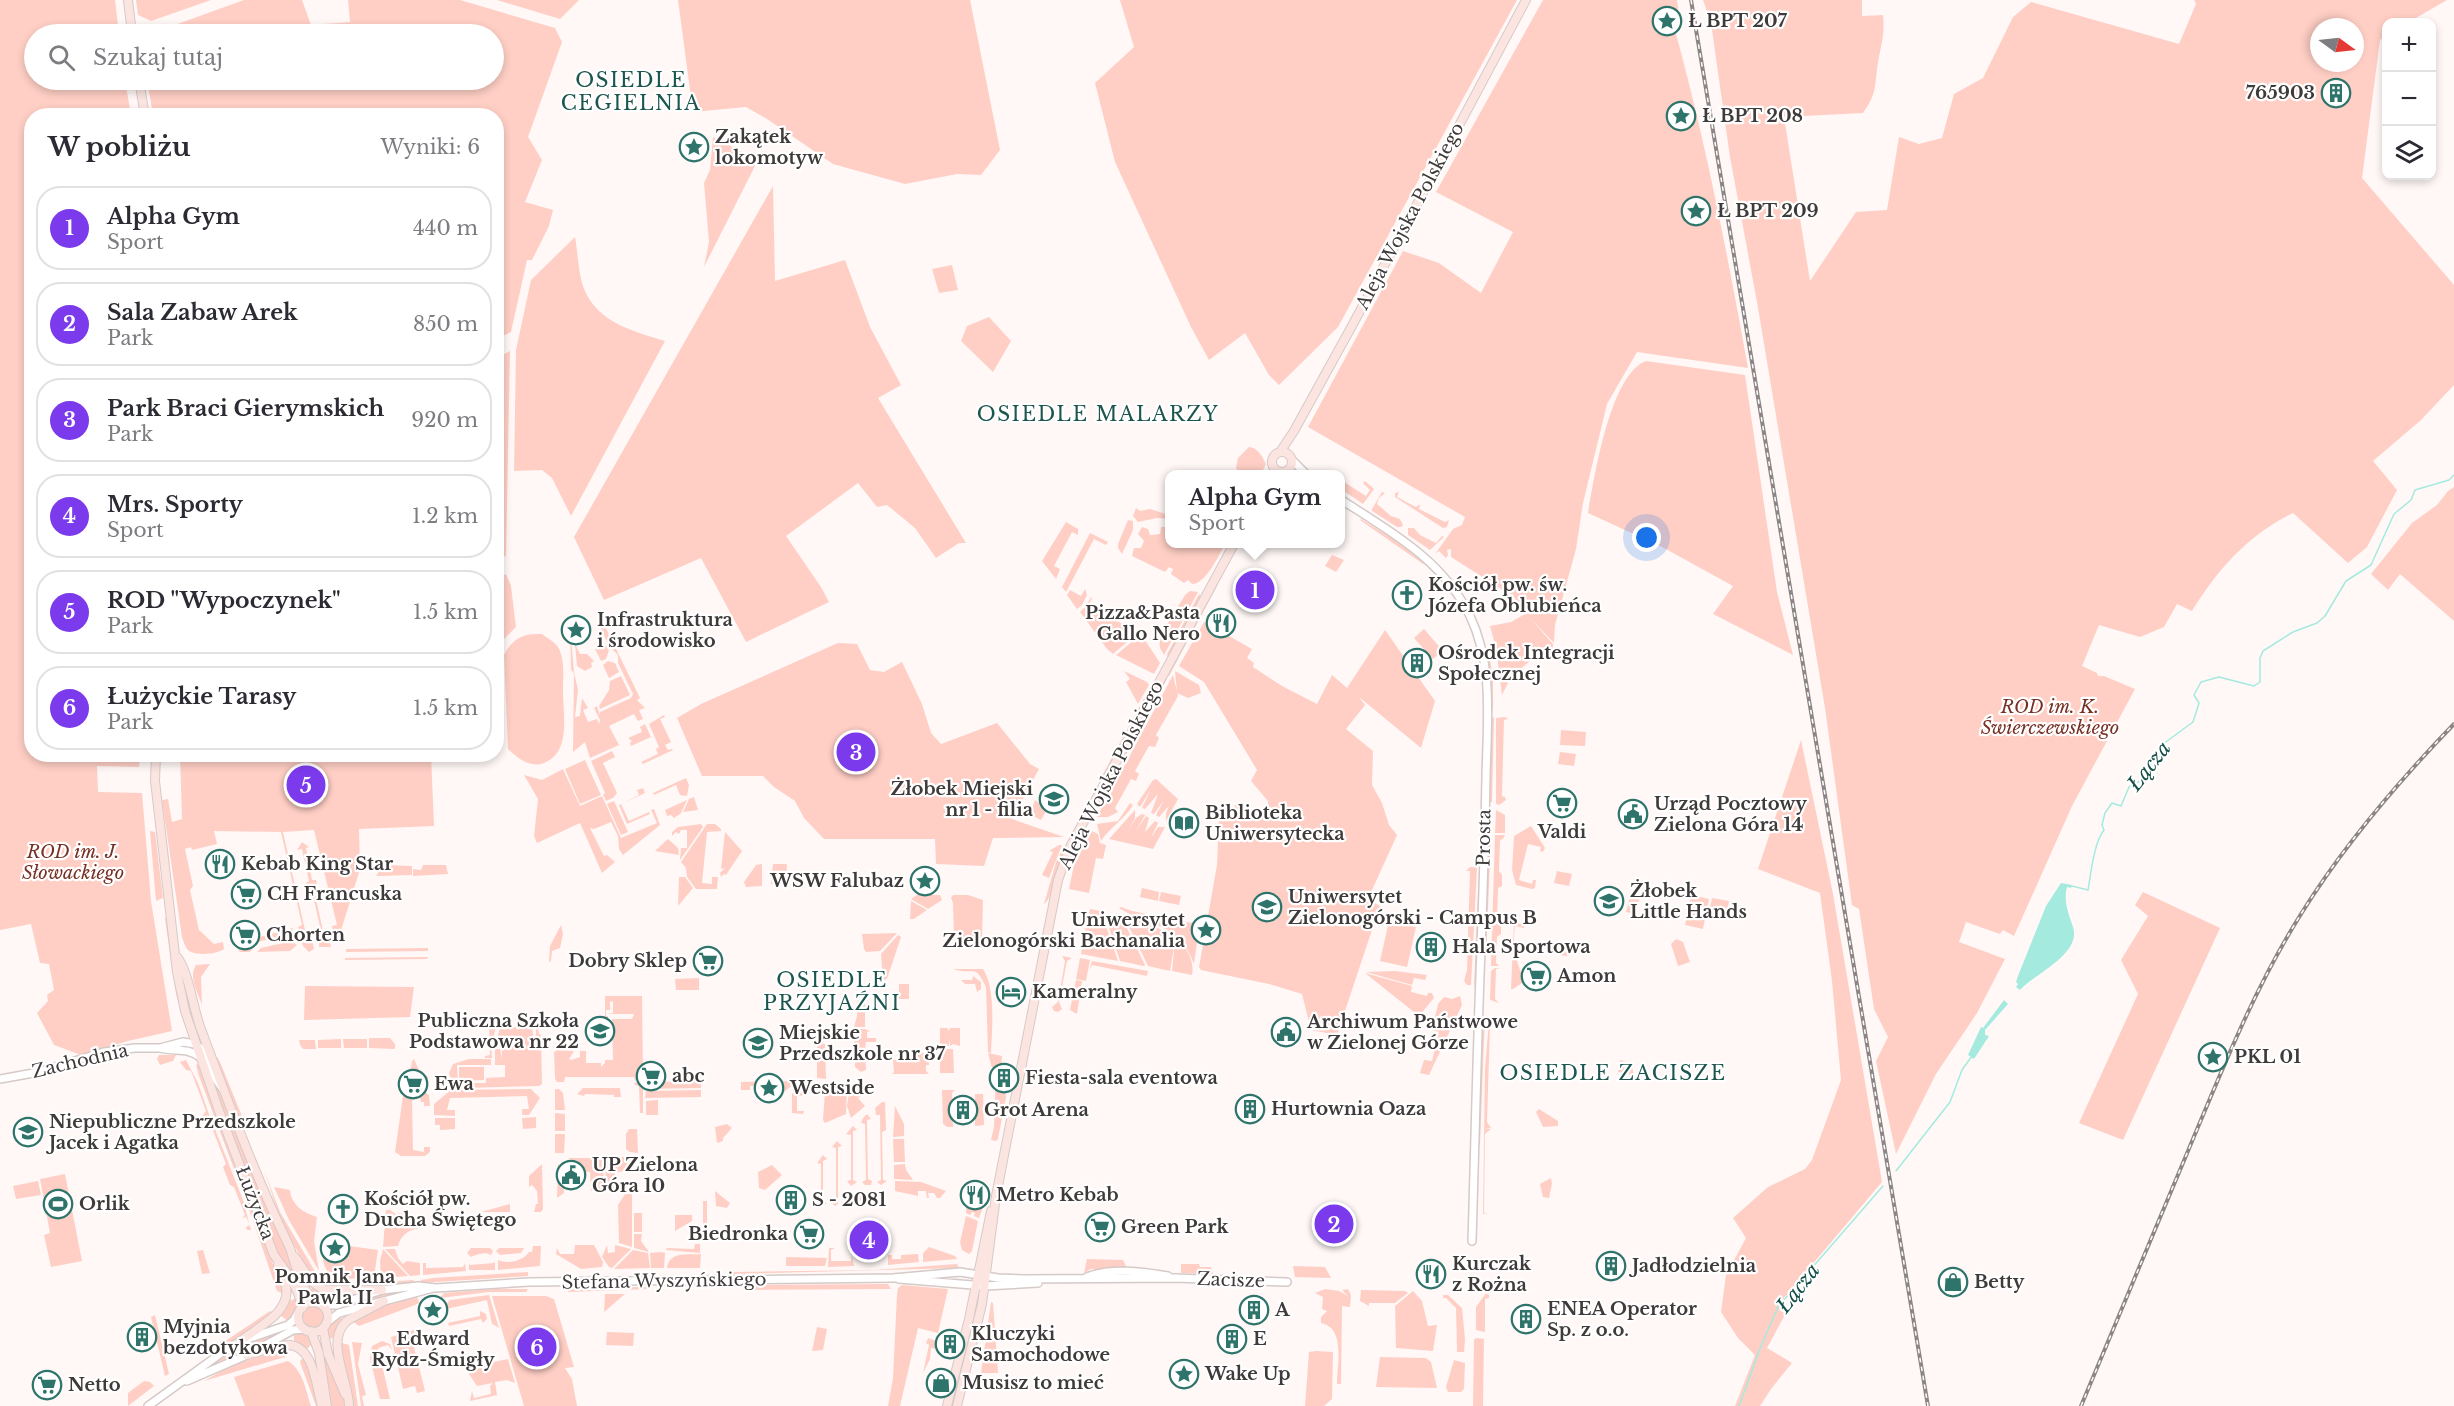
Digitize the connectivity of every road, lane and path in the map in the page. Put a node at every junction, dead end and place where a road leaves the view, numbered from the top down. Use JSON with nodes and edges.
{"nodes":[{"id":1,"x":128,"y":0,"type":"edge"},
{"id":2,"x":1526,"y":0,"type":"edge"},
{"id":3,"x":131,"y":24,"type":"edge"},
{"id":4,"x":141,"y":90,"type":"edge"},
{"id":5,"x":144,"y":108,"type":"edge"},
{"id":6,"x":1294,"y":431,"type":"junction"},
{"id":7,"x":1280,"y":452,"type":"junction"},
{"id":8,"x":1292,"y":458,"type":"junction"},
{"id":9,"x":1271,"y":470,"type":"edge"},
{"id":10,"x":1287,"y":470,"type":"edge"},
{"id":11,"x":1302,"y":470,"type":"edge"},
{"id":12,"x":1345,"y":502,"type":"edge"},
{"id":13,"x":1231,"y":548,"type":"edge"},
{"id":14,"x":156,"y":762,"type":"edge"},
{"id":15,"x":177,"y":957,"type":"junction"},
{"id":16,"x":199,"y":1026,"type":"junction"},
{"id":17,"x":189,"y":1028,"type":"junction"},
{"id":18,"x":195,"y":1044,"type":"junction"},
{"id":19,"x":185,"y":1046,"type":"junction"},
{"id":20,"x":200,"y":1057,"type":"junction"},
{"id":21,"x":0,"y":1079,"type":"edge"},
{"id":22,"x":224,"y":1090,"type":"junction"},
{"id":23,"x":996,"y":1198,"type":"junction"},
{"id":24,"x":1472,"y":1241,"type":"dead end"},
{"id":25,"x":290,"y":1248,"type":"junction"},
{"id":26,"x":274,"y":1255,"type":"junction"},
{"id":27,"x":977,"y":1274,"type":"junction"},
{"id":28,"x":986,"y":1276,"type":"junction"},
{"id":29,"x":893,"y":1278,"type":"junction"},
{"id":30,"x":1058,"y":1279,"type":"junction"},
{"id":31,"x":1287,"y":1282,"type":"dead end"},
{"id":32,"x":975,"y":1285,"type":"junction"},
{"id":33,"x":985,"y":1286,"type":"junction"},
{"id":34,"x":435,"y":1288,"type":"junction"},
{"id":35,"x":382,"y":1290,"type":"junction"},
{"id":36,"x":384,"y":1301,"type":"junction"},
{"id":37,"x":318,"y":1304,"type":"junction"},
{"id":38,"x":301,"y":1309,"type":"junction"},
{"id":39,"x":324,"y":1325,"type":"junction"},
{"id":40,"x":308,"y":1330,"type":"junction"},
{"id":41,"x":239,"y":1342,"type":"junction"},
{"id":42,"x":247,"y":1355,"type":"junction"},
{"id":43,"x":180,"y":1384,"type":"junction"},
{"id":44,"x":349,"y":1405,"type":"edge"},
{"id":45,"x":148,"y":1406,"type":"edge"},
{"id":46,"x":321,"y":1406,"type":"edge"},
{"id":47,"x":327,"y":1406,"type":"edge"},
{"id":48,"x":947,"y":1406,"type":"edge"},
{"id":49,"x":957,"y":1406,"type":"edge"}],
"edges":[{"from":1,"to":3,"type":"main road"},
{"from":2,"to":6,"type":"main road","name":"Aleja Wojska Polskiego"},
{"from":4,"to":5,"type":"main road"},
{"from":6,"to":7,"type":"main road","name":"Aleja Wojska Polskiego"},
{"from":6,"to":8,"type":"main road","name":"Aleja Wojska Polskiego"},
{"from":7,"to":8,"type":"main road"},
{"from":7,"to":9,"type":"main road"},
{"from":8,"to":10,"type":"main road"},
{"from":8,"to":11,"type":"street"},
{"from":12,"to":24,"type":"street","name":"Prosta"},
{"from":13,"to":23,"type":"main road","name":"Aleja Wojska Polskiego"},
{"from":14,"to":15,"type":"main road","name":"Łużycka"},
{"from":15,"to":16,"type":"main road","name":"Łużycka"},
{"from":15,"to":17,"type":"main road","name":"Łużycka"},
{"from":16,"to":18,"type":"street"},
{"from":16,"to":22,"type":"main road","name":"Łużycka"},
{"from":17,"to":18,"type":"main road","name":"Łużycka"},
{"from":17,"to":19,"type":"street"},
{"from":18,"to":19,"type":"street"},
{"from":18,"to":20,"type":"main road","name":"Łużycka"},
{"from":18,"to":22,"type":"street"},
{"from":19,"to":20,"type":"street"},
{"from":19,"to":21,"type":"street","name":"Zachodnia"},
{"from":20,"to":26,"type":"main road","name":"Łużycka"},
{"from":22,"to":25,"type":"main road","name":"Łużycka"},
{"from":23,"to":27,"type":"main road","name":"Aleja Wojska Polskiego"},
{"from":23,"to":28,"type":"main road","name":"Aleja Wojska Polskiego"},
{"from":25,"to":35,"type":"main road"},
{"from":25,"to":37,"type":"main road","name":"Łużycka"},
{"from":26,"to":38,"type":"main road","name":"Łużycka"},
{"from":26,"to":41,"type":"main road"},
{"from":27,"to":28,"type":"street","name":"Stefana Wyszyńskiego"},
{"from":27,"to":29,"type":"street","name":"Stefana Wyszyńskiego"},
{"from":27,"to":32,"type":"main road","name":"Aleja Wojska Polskiego"},
{"from":28,"to":30,"type":"street","name":"Zacisze"},
{"from":28,"to":33,"type":"main road","name":"Aleja Wojska Polskiego"},
{"from":29,"to":32,"type":"street","name":"Stefana Wyszyńskiego"},
{"from":29,"to":34,"type":"street","name":"Stefana Wyszyńskiego"},
{"from":30,"to":31,"type":"street","name":"Zacisze"},
{"from":30,"to":33,"type":"street","name":"Zacisze"},
{"from":32,"to":33,"type":"street","name":"Stefana Wyszyńskiego"},
{"from":32,"to":48,"type":"main road","name":"Aleja Wojska Polskiego"},
{"from":33,"to":49,"type":"main road","name":"Aleja Wojska Polskiego"},
{"from":34,"to":35,"type":"street","name":"Stefana Wyszyńskiego"},
{"from":34,"to":36,"type":"street","name":"Stefana Wyszyńskiego"},
{"from":35,"to":37,"type":"street","name":"Stefana Wyszyńskiego"},
{"from":36,"to":39,"type":"street","name":"Stefana Wyszyńskiego"},
{"from":36,"to":44,"type":"main road"},
{"from":37,"to":38,"type":"main road"},
{"from":37,"to":39,"type":"main road"},
{"from":38,"to":40,"type":"main road"},
{"from":38,"to":41,"type":"street"},
{"from":39,"to":40,"type":"main road"},
{"from":39,"to":44,"type":"main road"},
{"from":40,"to":42,"type":"street"},
{"from":40,"to":47,"type":"main road"},
{"from":41,"to":43,"type":"street"},
{"from":42,"to":43,"type":"street"},
{"from":42,"to":46,"type":"main road"},
{"from":43,"to":45,"type":"street"}]}
